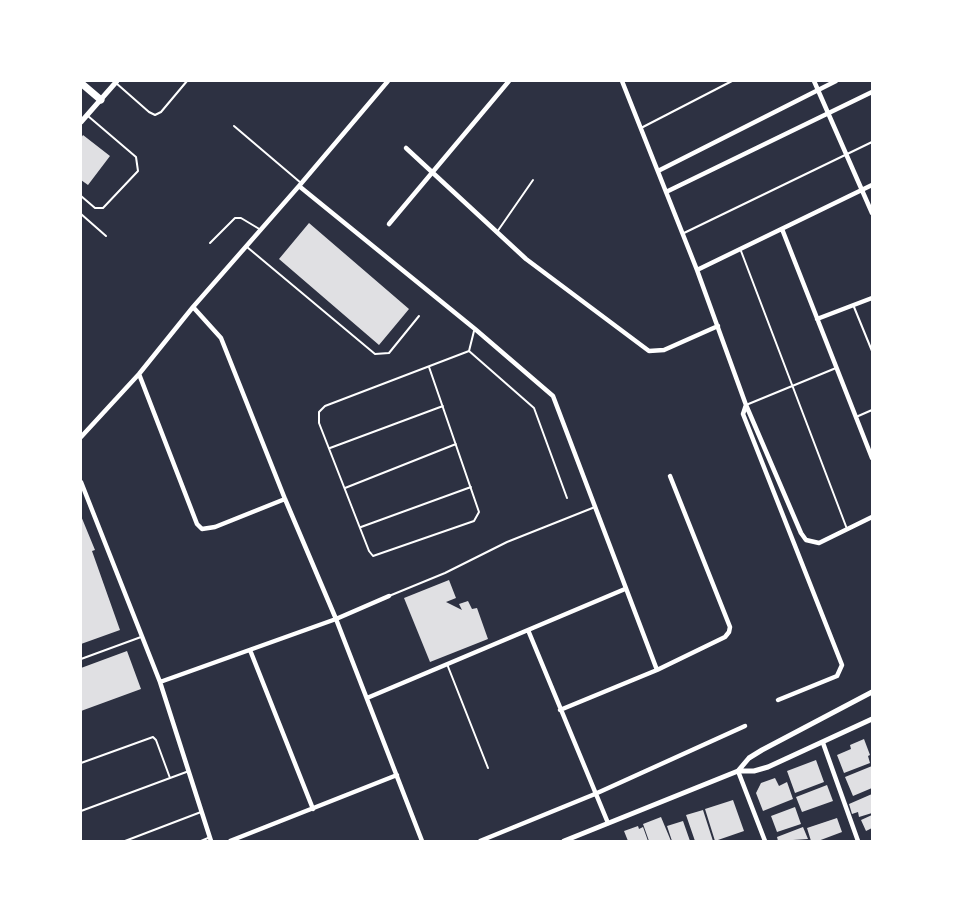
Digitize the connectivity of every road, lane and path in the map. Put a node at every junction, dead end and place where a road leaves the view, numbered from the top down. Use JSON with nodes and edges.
{"nodes":[{"id":1,"x":187,"y":81,"type":"edge"},
{"id":2,"x":388,"y":81,"type":"edge"},
{"id":3,"x":509,"y":81,"type":"edge"},
{"id":4,"x":629,"y":81,"type":"edge"},
{"id":5,"x":732,"y":81,"type":"edge"},
{"id":6,"x":814,"y":81,"type":"edge"},
{"id":7,"x":836,"y":81,"type":"edge"},
{"id":8,"x":116,"y":82,"type":"edge"},
{"id":9,"x":81,"y":83,"type":"edge"},
{"id":10,"x":623,"y":83,"type":"edge"},
{"id":11,"x":818,"y":90,"type":"junction"},
{"id":12,"x":872,"y":92,"type":"edge"},
{"id":13,"x":101,"y":100,"type":"junction"},
{"id":14,"x":829,"y":114,"type":"junction"},
{"id":15,"x":87,"y":115,"type":"junction"},
{"id":16,"x":81,"y":122,"type":"edge"},
{"id":17,"x":234,"y":126,"type":"dead end"},
{"id":18,"x":641,"y":128,"type":"junction"},
{"id":19,"x":872,"y":142,"type":"edge"},
{"id":20,"x":406,"y":148,"type":"dead end"},
{"id":21,"x":847,"y":154,"type":"junction"},
{"id":22,"x":658,"y":171,"type":"junction"},
{"id":23,"x":434,"y":172,"type":"junction"},
{"id":24,"x":533,"y":180,"type":"dead end"},
{"id":25,"x":300,"y":185,"type":"junction"},
{"id":26,"x":872,"y":185,"type":"edge"},
{"id":27,"x":863,"y":190,"type":"junction"},
{"id":28,"x":666,"y":192,"type":"junction"},
{"id":29,"x":81,"y":196,"type":"edge"},
{"id":30,"x":872,"y":213,"type":"edge"},
{"id":31,"x":81,"y":214,"type":"edge"},
{"id":32,"x":389,"y":224,"type":"dead end"},
{"id":33,"x":782,"y":229,"type":"junction"},
{"id":34,"x":261,"y":230,"type":"junction"},
{"id":35,"x":497,"y":232,"type":"junction"},
{"id":36,"x":682,"y":234,"type":"junction"},
{"id":37,"x":106,"y":236,"type":"dead end"},
{"id":38,"x":210,"y":243,"type":"dead end"},
{"id":39,"x":247,"y":247,"type":"junction"},
{"id":40,"x":740,"y":249,"type":"junction"},
{"id":41,"x":696,"y":270,"type":"junction"},
{"id":42,"x":872,"y":298,"type":"edge"},
{"id":43,"x":854,"y":305,"type":"junction"},
{"id":44,"x":192,"y":307,"type":"junction"},
{"id":45,"x":419,"y":316,"type":"dead end"},
{"id":46,"x":818,"y":318,"type":"junction"},
{"id":47,"x":718,"y":326,"type":"junction"},
{"id":48,"x":475,"y":329,"type":"junction"},
{"id":49,"x":469,"y":351,"type":"junction"},
{"id":50,"x":872,"y":351,"type":"edge"},
{"id":51,"x":428,"y":367,"type":"junction"},
{"id":52,"x":836,"y":368,"type":"junction"},
{"id":53,"x":139,"y":374,"type":"junction"},
{"id":54,"x":792,"y":386,"type":"junction"},
{"id":55,"x":746,"y":405,"type":"junction"},
{"id":56,"x":443,"y":406,"type":"junction"},
{"id":57,"x":872,"y":410,"type":"edge"},
{"id":58,"x":856,"y":417,"type":"junction"},
{"id":59,"x":81,"y":437,"type":"edge"},
{"id":60,"x":456,"y":444,"type":"junction"},
{"id":61,"x":330,"y":448,"type":"junction"},
{"id":62,"x":872,"y":458,"type":"edge"},
{"id":63,"x":670,"y":476,"type":"dead end"},
{"id":64,"x":81,"y":482,"type":"edge"},
{"id":65,"x":471,"y":487,"type":"junction"},
{"id":66,"x":345,"y":488,"type":"junction"},
{"id":67,"x":567,"y":498,"type":"dead end"},
{"id":68,"x":285,"y":499,"type":"junction"},
{"id":69,"x":595,"y":507,"type":"junction"},
{"id":70,"x":872,"y":517,"type":"edge"},
{"id":71,"x":361,"y":527,"type":"junction"},
{"id":72,"x":847,"y":529,"type":"junction"},
{"id":73,"x":625,"y":589,"type":"junction"},
{"id":74,"x":389,"y":596,"type":"joint"},
{"id":75,"x":336,"y":619,"type":"junction"},
{"id":76,"x":528,"y":630,"type":"junction"},
{"id":77,"x":142,"y":637,"type":"junction"},
{"id":78,"x":250,"y":650,"type":"junction"},
{"id":79,"x":81,"y":659,"type":"edge"},
{"id":80,"x":447,"y":664,"type":"junction"},
{"id":81,"x":657,"y":670,"type":"junction"},
{"id":82,"x":160,"y":682,"type":"junction"},
{"id":83,"x":872,"y":692,"type":"edge"},
{"id":84,"x":367,"y":698,"type":"junction"},
{"id":85,"x":778,"y":700,"type":"dead end"},
{"id":86,"x":560,"y":710,"type":"junction"},
{"id":87,"x":872,"y":719,"type":"edge"},
{"id":88,"x":745,"y":726,"type":"dead end"},
{"id":89,"x":823,"y":743,"type":"junction"},
{"id":90,"x":81,"y":763,"type":"edge"},
{"id":91,"x":488,"y":768,"type":"dead end"},
{"id":92,"x":189,"y":771,"type":"junction"},
{"id":93,"x":738,"y":771,"type":"junction"},
{"id":94,"x":397,"y":775,"type":"junction"},
{"id":95,"x":170,"y":778,"type":"junction"},
{"id":96,"x":595,"y":794,"type":"junction"},
{"id":97,"x":312,"y":808,"type":"junction"},
{"id":98,"x":81,"y":811,"type":"edge"},
{"id":99,"x":201,"y":812,"type":"junction"},
{"id":100,"x":608,"y":823,"type":"junction"},
{"id":101,"x":211,"y":839,"type":"edge"},
{"id":102,"x":125,"y":841,"type":"edge"},
{"id":103,"x":201,"y":841,"type":"edge"},
{"id":104,"x":230,"y":841,"type":"edge"},
{"id":105,"x":422,"y":841,"type":"edge"},
{"id":106,"x":480,"y":841,"type":"edge"},
{"id":107,"x":564,"y":841,"type":"edge"},
{"id":108,"x":765,"y":841,"type":"edge"},
{"id":109,"x":858,"y":841,"type":"edge"}],
"edges":[{"from":1,"to":8,"type":"lane"},
{"from":2,"to":25,"type":"street"},
{"from":3,"to":23,"type":"street"},
{"from":4,"to":10,"type":"street"},
{"from":5,"to":18,"type":"lane"},
{"from":6,"to":11,"type":"street"},
{"from":7,"to":11,"type":"street"},
{"from":8,"to":13,"type":"street"},
{"from":9,"to":13,"type":"highway"},
{"from":10,"to":18,"type":"street"},
{"from":11,"to":14,"type":"street"},
{"from":11,"to":22,"type":"street"},
{"from":12,"to":14,"type":"street"},
{"from":13,"to":15,"type":"street"},
{"from":14,"to":21,"type":"street"},
{"from":14,"to":28,"type":"street"},
{"from":15,"to":16,"type":"street"},
{"from":15,"to":29,"type":"lane"},
{"from":17,"to":25,"type":"lane"},
{"from":18,"to":22,"type":"street"},
{"from":19,"to":21,"type":"lane"},
{"from":20,"to":23,"type":"street"},
{"from":21,"to":27,"type":"street"},
{"from":21,"to":36,"type":"lane"},
{"from":22,"to":28,"type":"street"},
{"from":23,"to":32,"type":"street"},
{"from":23,"to":35,"type":"street"},
{"from":24,"to":35,"type":"lane"},
{"from":25,"to":34,"type":"street"},
{"from":25,"to":48,"type":"street"},
{"from":26,"to":27,"type":"street"},
{"from":27,"to":30,"type":"street"},
{"from":27,"to":33,"type":"street"},
{"from":28,"to":36,"type":"street"},
{"from":31,"to":37,"type":"lane"},
{"from":33,"to":40,"type":"street"},
{"from":33,"to":46,"type":"street"},
{"from":34,"to":38,"type":"lane"},
{"from":34,"to":39,"type":"street"},
{"from":35,"to":47,"type":"street"},
{"from":36,"to":41,"type":"street"},
{"from":39,"to":44,"type":"street"},
{"from":39,"to":45,"type":"lane"},
{"from":40,"to":41,"type":"street"},
{"from":40,"to":54,"type":"lane"},
{"from":41,"to":47,"type":"street"},
{"from":42,"to":43,"type":"street"},
{"from":43,"to":46,"type":"street"},
{"from":43,"to":50,"type":"lane"},
{"from":44,"to":53,"type":"street"},
{"from":44,"to":68,"type":"street"},
{"from":46,"to":52,"type":"street"},
{"from":47,"to":55,"type":"street"},
{"from":48,"to":49,"type":"lane"},
{"from":48,"to":69,"type":"street"},
{"from":49,"to":51,"type":"lane"},
{"from":49,"to":67,"type":"lane"},
{"from":51,"to":56,"type":"lane"},
{"from":51,"to":61,"type":"lane"},
{"from":52,"to":54,"type":"lane"},
{"from":52,"to":58,"type":"street"},
{"from":53,"to":59,"type":"street"},
{"from":53,"to":68,"type":"street"},
{"from":54,"to":55,"type":"lane"},
{"from":54,"to":72,"type":"lane"},
{"from":55,"to":72,"type":"street"},
{"from":55,"to":85,"type":"street"},
{"from":56,"to":60,"type":"lane"},
{"from":56,"to":61,"type":"lane"},
{"from":57,"to":58,"type":"lane"},
{"from":58,"to":62,"type":"street"},
{"from":60,"to":65,"type":"lane"},
{"from":60,"to":66,"type":"lane"},
{"from":61,"to":66,"type":"lane"},
{"from":63,"to":81,"type":"street"},
{"from":64,"to":77,"type":"street"},
{"from":65,"to":71,"type":"lane"},
{"from":65,"to":71,"type":"lane"},
{"from":66,"to":71,"type":"lane"},
{"from":68,"to":75,"type":"street"},
{"from":69,"to":73,"type":"street"},
{"from":69,"to":74,"type":"lane"},
{"from":70,"to":72,"type":"street"},
{"from":73,"to":76,"type":"street"},
{"from":73,"to":81,"type":"street"},
{"from":74,"to":75,"type":"street"},
{"from":75,"to":78,"type":"street"},
{"from":75,"to":84,"type":"street"},
{"from":76,"to":80,"type":"street"},
{"from":76,"to":86,"type":"street"},
{"from":77,"to":79,"type":"lane"},
{"from":77,"to":82,"type":"street"},
{"from":78,"to":82,"type":"street"},
{"from":78,"to":97,"type":"street"},
{"from":80,"to":84,"type":"street"},
{"from":80,"to":91,"type":"lane"},
{"from":81,"to":86,"type":"street"},
{"from":82,"to":92,"type":"street"},
{"from":83,"to":93,"type":"street"},
{"from":84,"to":94,"type":"street"},
{"from":86,"to":96,"type":"street"},
{"from":87,"to":89,"type":"street"},
{"from":88,"to":96,"type":"street"},
{"from":89,"to":93,"type":"street"},
{"from":89,"to":109,"type":"street"},
{"from":90,"to":95,"type":"lane"},
{"from":92,"to":95,"type":"lane"},
{"from":92,"to":99,"type":"street"},
{"from":93,"to":100,"type":"street"},
{"from":93,"to":108,"type":"street"},
{"from":94,"to":97,"type":"street"},
{"from":94,"to":105,"type":"street"},
{"from":95,"to":98,"type":"lane"},
{"from":96,"to":100,"type":"street"},
{"from":96,"to":106,"type":"street"},
{"from":97,"to":104,"type":"street"},
{"from":99,"to":101,"type":"street"},
{"from":99,"to":102,"type":"lane"},
{"from":100,"to":107,"type":"street"},
{"from":101,"to":103,"type":"lane"}]}
